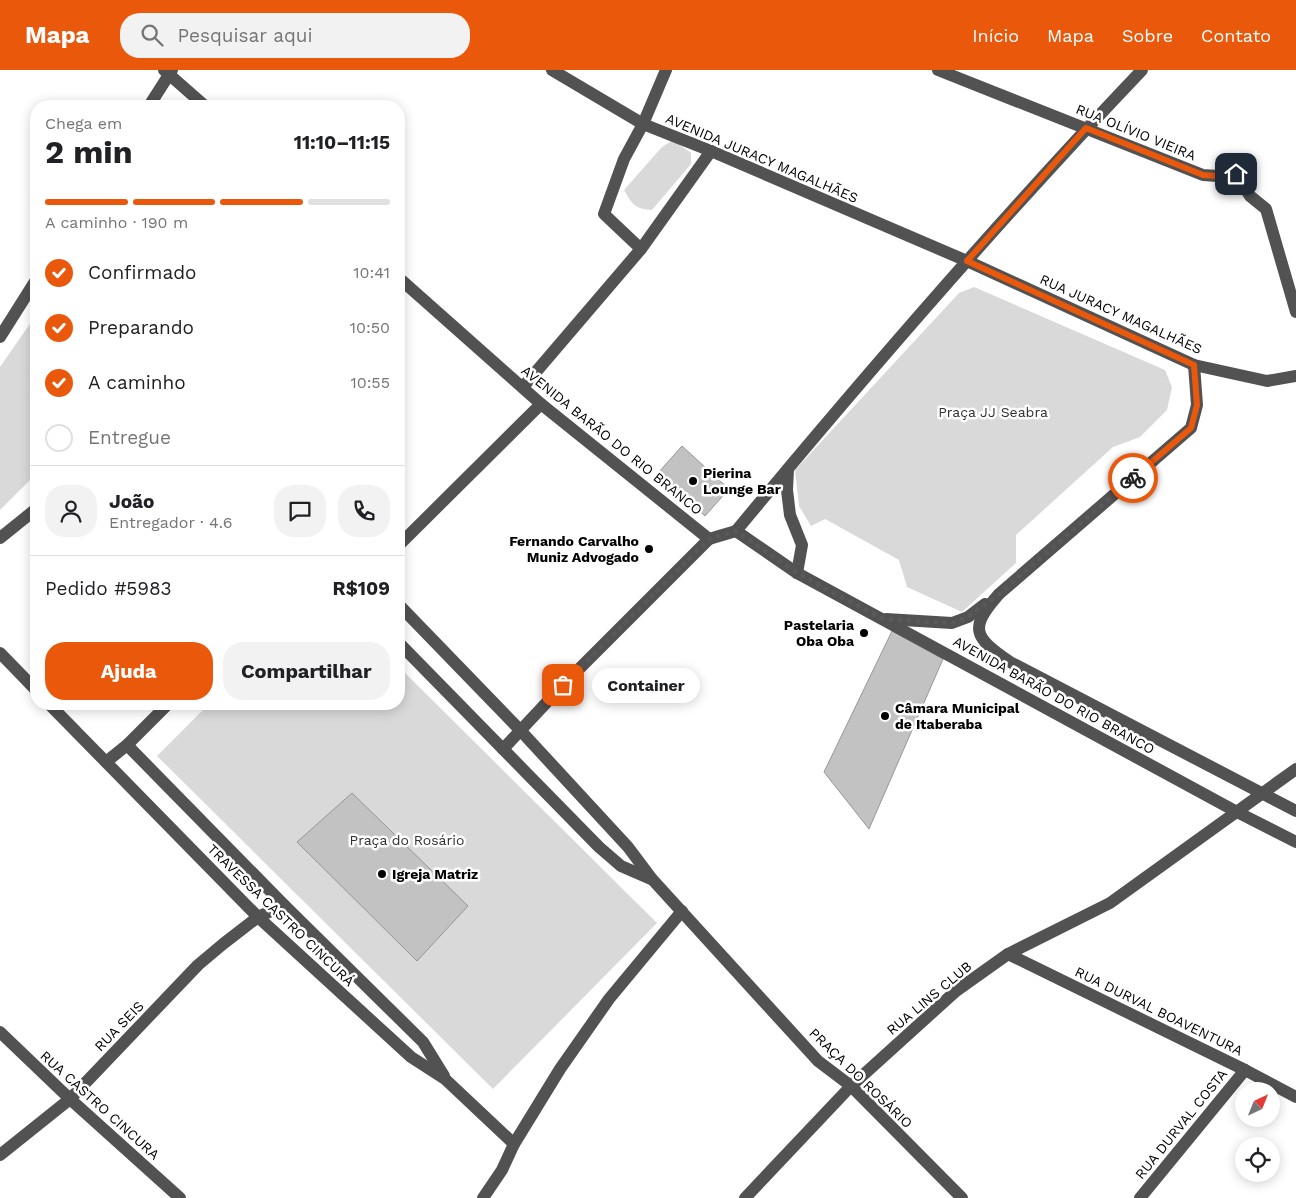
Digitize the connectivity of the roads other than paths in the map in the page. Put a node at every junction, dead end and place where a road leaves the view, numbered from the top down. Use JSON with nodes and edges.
{"nodes":[{"id":1,"x":552,"y":70,"type":"edge"},
{"id":2,"x":666,"y":70,"type":"edge"},
{"id":3,"x":938,"y":70,"type":"edge"},
{"id":4,"x":1142,"y":70,"type":"edge"},
{"id":5,"x":168,"y":72,"type":"edge"},
{"id":6,"x":152,"y":100,"type":"edge"},
{"id":7,"x":198,"y":100,"type":"edge"},
{"id":8,"x":643,"y":124,"type":"junction"},
{"id":9,"x":1086,"y":128,"type":"junction"},
{"id":10,"x":711,"y":151,"type":"junction"},
{"id":11,"x":641,"y":249,"type":"junction"},
{"id":12,"x":967,"y":261,"type":"junction"},
{"id":13,"x":405,"y":283,"type":"edge"},
{"id":14,"x":30,"y":290,"type":"edge"},
{"id":15,"x":1296,"y":312,"type":"edge"},
{"id":16,"x":0,"y":337,"type":"edge"},
{"id":17,"x":1194,"y":365,"type":"junction"},
{"id":18,"x":1296,"y":376,"type":"edge"},
{"id":19,"x":523,"y":387,"type":"junction"},
{"id":20,"x":541,"y":404,"type":"junction"},
{"id":21,"x":788,"y":469,"type":"junction"},
{"id":22,"x":30,"y":514,"type":"edge"},
{"id":23,"x":736,"y":531,"type":"junction"},
{"id":24,"x":0,"y":538,"type":"edge"},
{"id":25,"x":405,"y":539,"type":"edge"},
{"id":26,"x":709,"y":539,"type":"junction"},
{"id":27,"x":797,"y":573,"type":"junction"},
{"id":28,"x":999,"y":594,"type":"junction"},
{"id":29,"x":405,"y":611,"type":"edge"},
{"id":30,"x":883,"y":619,"type":"junction"},
{"id":31,"x":405,"y":649,"type":"edge"},
{"id":32,"x":0,"y":653,"type":"edge"},
{"id":33,"x":30,"y":684,"type":"edge"},
{"id":34,"x":56,"y":710,"type":"edge"},
{"id":35,"x":162,"y":710,"type":"edge"},
{"id":36,"x":520,"y":730,"type":"junction"},
{"id":37,"x":127,"y":745,"type":"junction"},
{"id":38,"x":503,"y":749,"type":"junction"},
{"id":39,"x":106,"y":762,"type":"junction"},
{"id":40,"x":1296,"y":768,"type":"edge"},
{"id":41,"x":1261,"y":793,"type":"junction"},
{"id":42,"x":1296,"y":811,"type":"edge"},
{"id":43,"x":1238,"y":812,"type":"junction"},
{"id":44,"x":1296,"y":842,"type":"edge"},
{"id":45,"x":652,"y":880,"type":"junction"},
{"id":46,"x":284,"y":905,"type":"junction"},
{"id":47,"x":682,"y":912,"type":"junction"},
{"id":48,"x":258,"y":917,"type":"junction"},
{"id":49,"x":1008,"y":954,"type":"junction"},
{"id":50,"x":0,"y":1032,"type":"edge"},
{"id":51,"x":1245,"y":1070,"type":"junction"},
{"id":52,"x":445,"y":1079,"type":"junction"},
{"id":53,"x":851,"y":1086,"type":"junction"},
{"id":54,"x":1296,"y":1097,"type":"edge"},
{"id":55,"x":70,"y":1099,"type":"junction"},
{"id":56,"x":514,"y":1144,"type":"junction"},
{"id":57,"x":0,"y":1156,"type":"edge"},
{"id":58,"x":180,"y":1198,"type":"edge"},
{"id":59,"x":483,"y":1198,"type":"edge"},
{"id":60,"x":745,"y":1198,"type":"edge"},
{"id":61,"x":962,"y":1198,"type":"edge"},
{"id":62,"x":1140,"y":1198,"type":"edge"}],
"edges":[{"from":1,"to":8,"type":"street","name":"AVENIDA JURACY MAGALHÃES"},
{"from":2,"to":8,"type":"street"},
{"from":3,"to":9,"type":"street","name":"RUA OLÍVIO VIEIRA"},
{"from":4,"to":9,"type":"street"},
{"from":5,"to":6,"type":"street"},
{"from":5,"to":7,"type":"street"},
{"from":8,"to":10,"type":"street","name":"AVENIDA JURACY MAGALHÃES"},
{"from":8,"to":11,"type":"street"},
{"from":9,"to":12,"type":"street"},
{"from":9,"to":15,"type":"street","name":"RUA OLÍVIO VIEIRA"},
{"from":10,"to":11,"type":"street"},
{"from":10,"to":12,"type":"street","name":"AVENIDA JURACY MAGALHÃES"},
{"from":11,"to":19,"type":"street"},
{"from":12,"to":17,"type":"street","name":"RUA JURACY MAGALHÃES"},
{"from":12,"to":21,"type":"street"},
{"from":13,"to":19,"type":"street","name":"AVENIDA BARÃO DO RIO BRANCO"},
{"from":14,"to":16,"type":"street"},
{"from":17,"to":18,"type":"street","name":"RUA JURACY MAGALHÃES"},
{"from":17,"to":28,"type":"street"},
{"from":19,"to":20,"type":"street","name":"AVENIDA BARÃO DO RIO BRANCO"},
{"from":20,"to":25,"type":"street"},
{"from":20,"to":26,"type":"street","name":"AVENIDA BARÃO DO RIO BRANCO"},
{"from":21,"to":23,"type":"street"},
{"from":21,"to":27,"type":"street"},
{"from":22,"to":24,"type":"street"},
{"from":23,"to":26,"type":"street"},
{"from":23,"to":27,"type":"street","name":"AVENIDA BARÃO DO RIO BRANCO"},
{"from":26,"to":36,"type":"street"},
{"from":27,"to":30,"type":"street","name":"AVENIDA BARÃO DO RIO BRANCO"},
{"from":28,"to":30,"type":"street"},
{"from":28,"to":41,"type":"street","name":"AVENIDA BARÃO DO RIO BRANCO"},
{"from":29,"to":36,"type":"street","name":"PRAÇA DO ROSÁRIO"},
{"from":30,"to":43,"type":"street","name":"AVENIDA BARÃO DO RIO BRANCO"},
{"from":31,"to":38,"type":"street","name":"PRAÇA DO ROSÁRIO"},
{"from":32,"to":33,"type":"street"},
{"from":34,"to":39,"type":"street","name":"TRAVESSA CASTRO CINCURÁ"},
{"from":35,"to":37,"type":"street"},
{"from":36,"to":38,"type":"street"},
{"from":36,"to":45,"type":"street","name":"PRAÇA DO ROSÁRIO"},
{"from":37,"to":39,"type":"street"},
{"from":37,"to":46,"type":"street","name":"TRAVESSA CASTRO CINCURÁ"},
{"from":38,"to":45,"type":"street","name":"PRAÇA DO ROSÁRIO"},
{"from":39,"to":48,"type":"street","name":"TRAVESSA CASTRO CINCURÁ"},
{"from":40,"to":41,"type":"street","name":"RUA LINS CLUB"},
{"from":41,"to":42,"type":"street","name":"AVENIDA BARÃO DO RIO BRANCO"},
{"from":41,"to":43,"type":"street","name":"RUA LINS CLUB"},
{"from":43,"to":44,"type":"street","name":"AVENIDA BARÃO DO RIO BRANCO"},
{"from":43,"to":49,"type":"street","name":"RUA LINS CLUB"},
{"from":45,"to":47,"type":"street","name":"PRAÇA DO ROSÁRIO"},
{"from":46,"to":48,"type":"street","name":"RUA SEIS"},
{"from":46,"to":52,"type":"street","name":"TRAVESSA CASTRO CINCURÁ"},
{"from":47,"to":53,"type":"street","name":"PRAÇA DO ROSÁRIO"},
{"from":47,"to":56,"type":"street"},
{"from":48,"to":52,"type":"street","name":"TRAVESSA CASTRO CINCURÁ"},
{"from":48,"to":55,"type":"street","name":"RUA SEIS"},
{"from":49,"to":51,"type":"street","name":"RUA DURVAL BOAVENTURA"},
{"from":49,"to":53,"type":"street","name":"RUA LINS CLUB"},
{"from":50,"to":55,"type":"street","name":"RUA CASTRO CINCURA"},
{"from":51,"to":54,"type":"street","name":"RUA DURVAL BOAVENTURA"},
{"from":51,"to":62,"type":"street","name":"RUA DURVAL COSTA"},
{"from":52,"to":56,"type":"street","name":"TRAVESSA CASTRO CINCURÁ"},
{"from":53,"to":60,"type":"street","name":"RUA LINS CLUB"},
{"from":53,"to":61,"type":"street","name":"PRAÇA DO ROSÁRIO"},
{"from":55,"to":57,"type":"street","name":"RUA SEIS"},
{"from":55,"to":58,"type":"street","name":"RUA CASTRO CINCURA"},
{"from":56,"to":59,"type":"street"}]}
